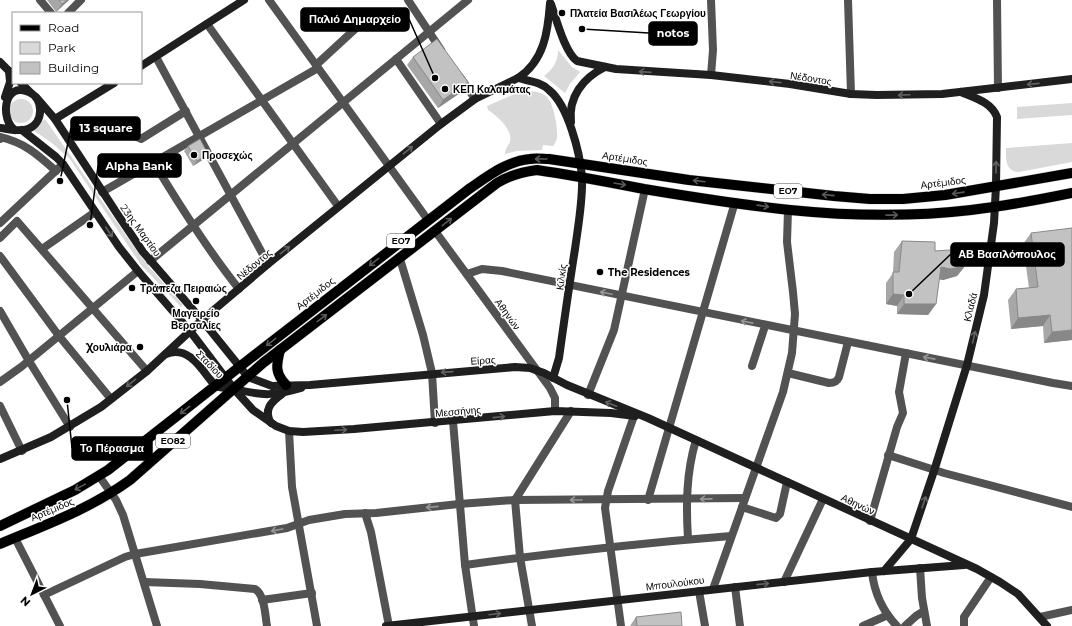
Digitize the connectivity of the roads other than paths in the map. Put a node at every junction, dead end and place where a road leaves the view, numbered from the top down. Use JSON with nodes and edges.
{"nodes":[{"id":1,"x":40,"y":0,"type":"edge"},
{"id":2,"x":81,"y":0,"type":"edge"},
{"id":3,"x":244,"y":0,"type":"edge"},
{"id":4,"x":269,"y":0,"type":"edge"},
{"id":5,"x":408,"y":0,"type":"edge"},
{"id":6,"x":468,"y":0,"type":"edge"},
{"id":7,"x":711,"y":0,"type":"edge"},
{"id":8,"x":848,"y":0,"type":"edge"},
{"id":9,"x":997,"y":0,"type":"edge"},
{"id":10,"x":549,"y":2,"type":"edge"},
{"id":11,"x":50,"y":12,"type":"edge"},
{"id":12,"x":69,"y":12,"type":"edge"},
{"id":13,"x":366,"y":19,"type":"dead end"},
{"id":14,"x":207,"y":24,"type":"junction"},
{"id":15,"x":429,"y":32,"type":"junction"},
{"id":16,"x":156,"y":57,"type":"junction"},
{"id":17,"x":445,"y":57,"type":"edge"},
{"id":18,"x":396,"y":59,"type":"junction"},
{"id":19,"x":0,"y":62,"type":"edge"},
{"id":20,"x":142,"y":65,"type":"edge"},
{"id":21,"x":317,"y":66,"type":"junction"},
{"id":22,"x":605,"y":67,"type":"junction"},
{"id":23,"x":454,"y":69,"type":"edge"},
{"id":24,"x":12,"y":71,"type":"edge"},
{"id":25,"x":710,"y":75,"type":"junction"},
{"id":26,"x":518,"y":78,"type":"junction"},
{"id":27,"x":1072,"y":79,"type":"edge"},
{"id":28,"x":23,"y":84,"type":"edge"},
{"id":29,"x":112,"y":84,"type":"edge"},
{"id":30,"x":998,"y":88,"type":"junction"},
{"id":31,"x":960,"y":92,"type":"junction"},
{"id":32,"x":851,"y":94,"type":"junction"},
{"id":33,"x":34,"y":96,"type":"junction"},
{"id":34,"x":475,"y":99,"type":"junction"},
{"id":35,"x":262,"y":100,"type":"junction"},
{"id":36,"x":2,"y":103,"type":"edge"},
{"id":37,"x":343,"y":103,"type":"junction"},
{"id":38,"x":186,"y":111,"type":"junction"},
{"id":39,"x":55,"y":119,"type":"junction"},
{"id":40,"x":441,"y":124,"type":"junction"},
{"id":41,"x":130,"y":126,"type":"dead end"},
{"id":42,"x":571,"y":127,"type":"junction"},
{"id":43,"x":0,"y":128,"type":"edge"},
{"id":44,"x":19,"y":130,"type":"junction"},
{"id":45,"x":200,"y":136,"type":"junction"},
{"id":46,"x":0,"y":139,"type":"edge"},
{"id":47,"x":293,"y":144,"type":"junction"},
{"id":48,"x":154,"y":162,"type":"junction"},
{"id":49,"x":580,"y":163,"type":"junction"},
{"id":50,"x":63,"y":164,"type":"junction"},
{"id":51,"x":388,"y":166,"type":"junction"},
{"id":52,"x":56,"y":170,"type":"junction"},
{"id":53,"x":1072,"y":173,"type":"edge"},
{"id":54,"x":582,"y":178,"type":"junction"},
{"id":55,"x":996,"y":186,"type":"junction"},
{"id":56,"x":646,"y":189,"type":"junction"},
{"id":57,"x":102,"y":192,"type":"junction"},
{"id":58,"x":1072,"y":193,"type":"edge"},
{"id":59,"x":232,"y":195,"type":"junction"},
{"id":60,"x":735,"y":202,"type":"junction"},
{"id":61,"x":338,"y":206,"type":"junction"},
{"id":62,"x":995,"y":207,"type":"junction"},
{"id":63,"x":788,"y":210,"type":"junction"},
{"id":64,"x":95,"y":212,"type":"junction"},
{"id":65,"x":428,"y":220,"type":"junction"},
{"id":66,"x":0,"y":222,"type":"edge"},
{"id":67,"x":192,"y":226,"type":"junction"},
{"id":68,"x":8,"y":230,"type":"junction"},
{"id":69,"x":435,"y":231,"type":"junction"},
{"id":70,"x":0,"y":238,"type":"edge"},
{"id":71,"x":42,"y":249,"type":"junction"},
{"id":72,"x":0,"y":256,"type":"edge"},
{"id":73,"x":400,"y":259,"type":"junction"},
{"id":74,"x":150,"y":261,"type":"junction"},
{"id":75,"x":268,"y":264,"type":"junction"},
{"id":76,"x":138,"y":271,"type":"junction"},
{"id":77,"x":467,"y":274,"type":"junction"},
{"id":78,"x":569,"y":285,"type":"junction"},
{"id":79,"x":239,"y":289,"type":"junction"},
{"id":80,"x":623,"y":296,"type":"junction"},
{"id":81,"x":92,"y":308,"type":"junction"},
{"id":82,"x":0,"y":311,"type":"edge"},
{"id":83,"x":703,"y":313,"type":"junction"},
{"id":84,"x":202,"y":320,"type":"junction"},
{"id":85,"x":765,"y":326,"type":"junction"},
{"id":86,"x":190,"y":331,"type":"junction"},
{"id":87,"x":794,"y":331,"type":"junction"},
{"id":88,"x":59,"y":336,"type":"junction"},
{"id":89,"x":848,"y":342,"type":"junction"},
{"id":90,"x":280,"y":350,"type":"junction"},
{"id":91,"x":906,"y":353,"type":"junction"},
{"id":92,"x":166,"y":354,"type":"junction"},
{"id":93,"x":28,"y":361,"type":"junction"},
{"id":94,"x":967,"y":365,"type":"junction"},
{"id":95,"x":752,"y":366,"type":"dead end"},
{"id":96,"x":239,"y":367,"type":"junction"},
{"id":97,"x":537,"y":370,"type":"junction"},
{"id":98,"x":147,"y":371,"type":"junction"},
{"id":99,"x":432,"y":373,"type":"junction"},
{"id":100,"x":788,"y":373,"type":"junction"},
{"id":101,"x":248,"y":377,"type":"junction"},
{"id":102,"x":225,"y":378,"type":"junction"},
{"id":103,"x":553,"y":378,"type":"junction"},
{"id":104,"x":0,"y":382,"type":"edge"},
{"id":105,"x":215,"y":386,"type":"junction"},
{"id":106,"x":1072,"y":386,"type":"edge"},
{"id":107,"x":234,"y":389,"type":"junction"},
{"id":108,"x":284,"y":390,"type":"junction"},
{"id":109,"x":588,"y":395,"type":"junction"},
{"id":110,"x":111,"y":399,"type":"junction"},
{"id":111,"x":0,"y":406,"type":"edge"},
{"id":112,"x":555,"y":411,"type":"junction"},
{"id":113,"x":571,"y":411,"type":"junction"},
{"id":114,"x":634,"y":416,"type":"junction"},
{"id":115,"x":648,"y":418,"type":"junction"},
{"id":116,"x":453,"y":421,"type":"junction"},
{"id":117,"x":271,"y":423,"type":"junction"},
{"id":118,"x":435,"y":423,"type":"junction"},
{"id":119,"x":70,"y":426,"type":"junction"},
{"id":120,"x":670,"y":428,"type":"junction"},
{"id":121,"x":289,"y":431,"type":"junction"},
{"id":122,"x":696,"y":440,"type":"junction"},
{"id":123,"x":22,"y":451,"type":"junction"},
{"id":124,"x":888,"y":455,"type":"junction"},
{"id":125,"x":0,"y":460,"type":"edge"},
{"id":126,"x":755,"y":468,"type":"junction"},
{"id":127,"x":934,"y":471,"type":"junction"},
{"id":128,"x":99,"y":476,"type":"junction"},
{"id":129,"x":787,"y":482,"type":"junction"},
{"id":130,"x":112,"y":493,"type":"junction"},
{"id":131,"x":745,"y":498,"type":"junction"},
{"id":132,"x":687,"y":499,"type":"junction"},
{"id":133,"x":824,"y":499,"type":"junction"},
{"id":134,"x":515,"y":500,"type":"junction"},
{"id":135,"x":606,"y":500,"type":"junction"},
{"id":136,"x":648,"y":500,"type":"junction"},
{"id":137,"x":460,"y":504,"type":"junction"},
{"id":138,"x":742,"y":507,"type":"junction"},
{"id":139,"x":1072,"y":507,"type":"edge"},
{"id":140,"x":365,"y":513,"type":"junction"},
{"id":141,"x":870,"y":521,"type":"junction"},
{"id":142,"x":299,"y":524,"type":"junction"},
{"id":143,"x":0,"y":526,"type":"edge"},
{"id":144,"x":731,"y":536,"type":"junction"},
{"id":145,"x":15,"y":538,"type":"junction"},
{"id":146,"x":911,"y":539,"type":"junction"},
{"id":147,"x":688,"y":540,"type":"junction"},
{"id":148,"x":0,"y":544,"type":"edge"},
{"id":149,"x":610,"y":547,"type":"junction"},
{"id":150,"x":135,"y":554,"type":"junction"},
{"id":151,"x":520,"y":557,"type":"junction"},
{"id":152,"x":465,"y":565,"type":"junction"},
{"id":153,"x":967,"y":565,"type":"junction"},
{"id":154,"x":920,"y":568,"type":"junction"},
{"id":155,"x":884,"y":571,"type":"junction"},
{"id":156,"x":872,"y":572,"type":"junction"},
{"id":157,"x":991,"y":577,"type":"junction"},
{"id":158,"x":144,"y":582,"type":"junction"},
{"id":159,"x":784,"y":582,"type":"junction"},
{"id":160,"x":735,"y":587,"type":"junction"},
{"id":161,"x":713,"y":589,"type":"junction"},
{"id":162,"x":699,"y":591,"type":"junction"},
{"id":163,"x":312,"y":593,"type":"junction"},
{"id":164,"x":44,"y":595,"type":"junction"},
{"id":165,"x":262,"y":600,"type":"junction"},
{"id":166,"x":617,"y":600,"type":"junction"},
{"id":167,"x":530,"y":610,"type":"junction"},
{"id":168,"x":1072,"y":610,"type":"edge"},
{"id":169,"x":924,"y":611,"type":"junction"},
{"id":170,"x":888,"y":615,"type":"junction"},
{"id":171,"x":473,"y":617,"type":"junction"},
{"id":172,"x":1040,"y":617,"type":"junction"},
{"id":173,"x":60,"y":626,"type":"edge"},
{"id":174,"x":157,"y":626,"type":"edge"},
{"id":175,"x":267,"y":626,"type":"edge"},
{"id":176,"x":317,"y":626,"type":"edge"},
{"id":177,"x":388,"y":626,"type":"edge"},
{"id":178,"x":474,"y":626,"type":"edge"},
{"id":179,"x":532,"y":626,"type":"edge"},
{"id":180,"x":621,"y":626,"type":"edge"},
{"id":181,"x":705,"y":626,"type":"edge"},
{"id":182,"x":740,"y":626,"type":"edge"},
{"id":183,"x":862,"y":626,"type":"edge"},
{"id":184,"x":897,"y":626,"type":"edge"},
{"id":185,"x":905,"y":626,"type":"edge"},
{"id":186,"x":927,"y":626,"type":"edge"},
{"id":187,"x":964,"y":626,"type":"edge"},
{"id":188,"x":1047,"y":626,"type":"edge"}],
"edges":[{"from":1,"to":11,"type":"street"},
{"from":2,"to":12,"type":"street"},
{"from":3,"to":14,"type":"street"},
{"from":4,"to":21,"type":"street"},
{"from":5,"to":15,"type":"street"},
{"from":6,"to":15,"type":"street"},
{"from":7,"to":25,"type":"street"},
{"from":8,"to":32,"type":"street"},
{"from":9,"to":30,"type":"street"},
{"from":10,"to":22,"type":"street","name":"Νέδοντος"},
{"from":10,"to":26,"type":"street","name":"Νέδοντος"},
{"from":13,"to":21,"type":"street"},
{"from":14,"to":16,"type":"street"},
{"from":14,"to":35,"type":"street"},
{"from":15,"to":17,"type":"street"},
{"from":15,"to":18,"type":"street"},
{"from":16,"to":20,"type":"street"},
{"from":16,"to":38,"type":"street"},
{"from":18,"to":37,"type":"street"},
{"from":18,"to":40,"type":"street"},
{"from":19,"to":24,"type":"street"},
{"from":21,"to":35,"type":"street"},
{"from":21,"to":37,"type":"street"},
{"from":25,"to":22,"type":"street","name":"Νέδοντος","one_way":true},
{"from":22,"to":42,"type":"street"},
{"from":23,"to":34,"type":"street"},
{"from":24,"to":36,"type":"street"},
{"from":32,"to":25,"type":"street","name":"Νέδοντος","one_way":true},
{"from":26,"to":34,"type":"street","name":"Νέδοντος"},
{"from":26,"to":42,"type":"street"},
{"from":27,"to":30,"type":"street","name":"Νέδοντος","one_way":true},
{"from":28,"to":33,"type":"street","name":"23ης Μαρτίου"},
{"from":29,"to":39,"type":"street"},
{"from":30,"to":31,"type":"street","name":"Νέδοντος"},
{"from":31,"to":32,"type":"street","name":"Νέδοντος","one_way":true},
{"from":55,"to":31,"type":"street","name":"Κλαδά","one_way":true},
{"from":33,"to":36,"type":"street"},
{"from":33,"to":39,"type":"street","name":"23ης Μαρτίου"},
{"from":33,"to":44,"type":"street"},
{"from":34,"to":40,"type":"street","name":"Νέδοντος"},
{"from":35,"to":45,"type":"street"},
{"from":35,"to":47,"type":"street"},
{"from":36,"to":44,"type":"street"},
{"from":37,"to":47,"type":"street"},
{"from":37,"to":51,"type":"street"},
{"from":38,"to":41,"type":"street"},
{"from":38,"to":45,"type":"street"},
{"from":39,"to":57,"type":"street","name":"23ης Μαρτίου"},
{"from":51,"to":40,"type":"street","name":"Νέδοντος","one_way":true},
{"from":42,"to":49,"type":"street","name":"Κιλκίς"},
{"from":43,"to":44,"type":"street"},
{"from":44,"to":50,"type":"street"},
{"from":45,"to":48,"type":"street"},
{"from":45,"to":59,"type":"street"},
{"from":46,"to":52,"type":"street"},
{"from":47,"to":59,"type":"street"},
{"from":47,"to":61,"type":"street"},
{"from":48,"to":57,"type":"street"},
{"from":48,"to":67,"type":"street"},
{"from":49,"to":54,"type":"street","name":"Κιλκίς"},
{"from":55,"to":49,"type":"main road","name":"Αρτέμιδος","number":"ΕΟ7","one_way":true},
{"from":49,"to":65,"type":"main road","name":"Αρτέμιδος","number":"ΕΟ7","one_way":true},
{"from":50,"to":52,"type":"street"},
{"from":50,"to":64,"type":"street"},
{"from":51,"to":61,"type":"street","name":"Νέδοντος"},
{"from":51,"to":65,"type":"street"},
{"from":52,"to":66,"type":"street"},
{"from":53,"to":55,"type":"main road","name":"Αρτέμιδος","number":"ΕΟ7"},
{"from":54,"to":56,"type":"main road","name":"Αρτέμιδος","number":"ΕΟ7","one_way":true},
{"from":69,"to":54,"type":"main road","name":"Αρτέμιδος","number":"ΕΟ7","one_way":true},
{"from":54,"to":78,"type":"street","name":"Κιλκίς"},
{"from":55,"to":62,"type":"street","name":"Κλαδά"},
{"from":56,"to":60,"type":"main road","name":"Αρτέμιδος","number":"ΕΟ7"},
{"from":56,"to":80,"type":"street"},
{"from":57,"to":74,"type":"street","name":"23ης Μαρτίου"},
{"from":58,"to":62,"type":"main road","name":"Αρτέμιδος","number":"ΕΟ7"},
{"from":59,"to":67,"type":"street"},
{"from":59,"to":75,"type":"street"},
{"from":60,"to":63,"type":"main road","name":"Αρτέμιδος","number":"ΕΟ7","one_way":true},
{"from":60,"to":83,"type":"street"},
{"from":75,"to":61,"type":"street","name":"Νέδοντος","one_way":true},
{"from":63,"to":62,"type":"main road","name":"Αρτέμιδος","number":"ΕΟ7","one_way":true},
{"from":94,"to":62,"type":"street","name":"Κλαδά","one_way":true},
{"from":63,"to":87,"type":"street"},
{"from":64,"to":71,"type":"street"},
{"from":64,"to":76,"type":"street","one_way":true},
{"from":65,"to":96,"type":"main road","name":"Αρτέμιδος","number":"ΕΟ7","one_way":true},
{"from":66,"to":68,"type":"street"},
{"from":67,"to":74,"type":"street"},
{"from":67,"to":79,"type":"street"},
{"from":68,"to":70,"type":"street"},
{"from":68,"to":71,"type":"street"},
{"from":69,"to":73,"type":"main road","name":"Αρτέμιδος","number":"ΕΟ7"},
{"from":69,"to":77,"type":"street","name":"Αθηνών"},
{"from":71,"to":81,"type":"street"},
{"from":72,"to":88,"type":"street"},
{"from":90,"to":73,"type":"main road","name":"Αρτέμιδος","number":"ΕΟ7","one_way":true},
{"from":73,"to":99,"type":"street"},
{"from":74,"to":84,"type":"street","name":"23ης Μαρτίου"},
{"from":75,"to":79,"type":"street","name":"Νέδοντος"},
{"from":76,"to":81,"type":"street"},
{"from":76,"to":86,"type":"street"},
{"from":77,"to":78,"type":"street"},
{"from":77,"to":97,"type":"street","name":"Αθηνών"},
{"from":80,"to":78,"type":"street","one_way":true},
{"from":78,"to":103,"type":"street","name":"Κιλκίς"},
{"from":79,"to":84,"type":"street","name":"Νέδοντος"},
{"from":80,"to":83,"type":"street"},
{"from":80,"to":109,"type":"street"},
{"from":81,"to":88,"type":"street"},
{"from":81,"to":98,"type":"street"},
{"from":82,"to":93,"type":"street"},
{"from":85,"to":83,"type":"street","one_way":true},
{"from":83,"to":120,"type":"street"},
{"from":84,"to":86,"type":"street","name":"Νέδοντος"},
{"from":84,"to":96,"type":"street","name":"23ης Μαρτίου"},
{"from":85,"to":87,"type":"street"},
{"from":85,"to":95,"type":"street"},
{"from":86,"to":92,"type":"street","name":"Νέδοντος"},
{"from":86,"to":102,"type":"street","name":"Σταδίου"},
{"from":87,"to":89,"type":"street"},
{"from":87,"to":100,"type":"street"},
{"from":88,"to":93,"type":"street"},
{"from":88,"to":110,"type":"street"},
{"from":89,"to":91,"type":"street"},
{"from":89,"to":100,"type":"street"},
{"from":90,"to":101,"type":"main road","name":"Αρτέμιδος","number":"ΕΟ7"},
{"from":90,"to":108,"type":"main road"},
{"from":94,"to":91,"type":"street","one_way":true},
{"from":91,"to":124,"type":"street"},
{"from":92,"to":98,"type":"street","name":"Νέδοντος"},
{"from":92,"to":105,"type":"street","name":"Σταδίου"},
{"from":93,"to":104,"type":"street"},
{"from":93,"to":119,"type":"street"},
{"from":94,"to":106,"type":"street"},
{"from":94,"to":127,"type":"street","name":"Κλαδά"},
{"from":96,"to":101,"type":"street"},
{"from":96,"to":102,"type":"main road","name":"Αρτέμιδος","number":"ΕΟ7"},
{"from":97,"to":99,"type":"street","name":"Είρας","one_way":true},
{"from":97,"to":103,"type":"street","name":"Είρας"},
{"from":97,"to":112,"type":"street","name":"Αθηνών"},
{"from":98,"to":110,"type":"street","name":"Νέδοντος","one_way":true},
{"from":99,"to":108,"type":"street","name":"Είρας"},
{"from":99,"to":118,"type":"street"},
{"from":100,"to":126,"type":"street"},
{"from":101,"to":107,"type":"main road","name":"Αρτέμιδος","number":"ΕΟ7"},
{"from":101,"to":108,"type":"street","name":"Είρας"},
{"from":102,"to":105,"type":"main road","name":"Αρτέμιδος","number":"ΕΟ82"},
{"from":102,"to":107,"type":"street","name":"Σταδίου"},
{"from":103,"to":109,"type":"street","name":"Είρας"},
{"from":105,"to":107,"type":"street","name":"Σταδίου"},
{"from":105,"to":128,"type":"main road","name":"Αρτέμιδος","number":"ΕΟ82","one_way":true},
{"from":107,"to":108,"type":"street"},
{"from":107,"to":117,"type":"street","name":"Μεσσήνης"},
{"from":107,"to":130,"type":"main road","name":"Αρτέμιδος","number":"ΕΟ82"},
{"from":108,"to":117,"type":"street"},
{"from":115,"to":109,"type":"street","name":"Είρας","one_way":true},
{"from":110,"to":119,"type":"street","name":"Νέδοντος"},
{"from":111,"to":123,"type":"street"},
{"from":112,"to":113,"type":"street","name":"Μεσσήνης"},
{"from":116,"to":112,"type":"street","name":"Μεσσήνης","one_way":true},
{"from":113,"to":114,"type":"street","name":"Μεσσήνης"},
{"from":113,"to":134,"type":"street"},
{"from":114,"to":115,"type":"street","name":"Μεσσήνης"},
{"from":114,"to":135,"type":"street"},
{"from":115,"to":120,"type":"street","name":"Αθηνών"},
{"from":116,"to":118,"type":"street","name":"Μεσσήνης"},
{"from":116,"to":137,"type":"street"},
{"from":117,"to":121,"type":"street","name":"Μεσσήνης"},
{"from":121,"to":118,"type":"street","name":"Μεσσήνης","one_way":true},
{"from":119,"to":123,"type":"street","name":"Νέδοντος"},
{"from":120,"to":122,"type":"street","name":"Αθηνών"},
{"from":120,"to":136,"type":"street"},
{"from":121,"to":142,"type":"street"},
{"from":122,"to":126,"type":"street","name":"Αθηνών"},
{"from":122,"to":132,"type":"street"},
{"from":123,"to":125,"type":"street","name":"Νέδοντος"},
{"from":124,"to":127,"type":"street"},
{"from":124,"to":141,"type":"street"},
{"from":126,"to":129,"type":"street","name":"Αθηνών"},
{"from":126,"to":131,"type":"street"},
{"from":127,"to":139,"type":"street"},
{"from":146,"to":127,"type":"street","name":"Κλαδά","one_way":true},
{"from":128,"to":130,"type":"street"},
{"from":128,"to":143,"type":"main road","name":"Αρτέμιδος","number":"ΕΟ82","one_way":true},
{"from":129,"to":133,"type":"street","name":"Αθηνών"},
{"from":129,"to":138,"type":"street"},
{"from":130,"to":145,"type":"main road","name":"Αρτέμιδος","number":"ΕΟ82"},
{"from":130,"to":150,"type":"street"},
{"from":131,"to":132,"type":"street","one_way":true},
{"from":131,"to":138,"type":"street"},
{"from":132,"to":136,"type":"street"},
{"from":132,"to":147,"type":"street"},
{"from":133,"to":141,"type":"street","name":"Αθηνών"},
{"from":133,"to":159,"type":"street"},
{"from":135,"to":134,"type":"street","one_way":true},
{"from":134,"to":137,"type":"street"},
{"from":134,"to":151,"type":"street"},
{"from":135,"to":136,"type":"street"},
{"from":135,"to":149,"type":"street"},
{"from":137,"to":140,"type":"street","one_way":true},
{"from":137,"to":152,"type":"street"},
{"from":138,"to":144,"type":"street"},
{"from":140,"to":142,"type":"street"},
{"from":140,"to":177,"type":"street"},
{"from":141,"to":146,"type":"street","name":"Αθηνών"},
{"from":142,"to":150,"type":"street","one_way":true},
{"from":142,"to":163,"type":"street"},
{"from":144,"to":147,"type":"street"},
{"from":144,"to":161,"type":"street"},
{"from":145,"to":148,"type":"main road","name":"Αρτέμιδος","number":"ΕΟ82"},
{"from":145,"to":164,"type":"street"},
{"from":146,"to":153,"type":"street","name":"Αθηνών"},
{"from":146,"to":155,"type":"street"},
{"from":147,"to":149,"type":"street"},
{"from":149,"to":151,"type":"street"},
{"from":149,"to":166,"type":"street"},
{"from":150,"to":158,"type":"street"},
{"from":150,"to":164,"type":"street"},
{"from":151,"to":152,"type":"street"},
{"from":151,"to":167,"type":"street"},
{"from":152,"to":171,"type":"street"},
{"from":153,"to":154,"type":"street","name":"Μπουλούκου"},
{"from":153,"to":157,"type":"street","name":"Αθηνών"},
{"from":154,"to":155,"type":"street","name":"Μπουλούκου"},
{"from":154,"to":169,"type":"street"},
{"from":155,"to":156,"type":"street","name":"Μπουλούκου"},
{"from":156,"to":159,"type":"street","name":"Μπουλούκου"},
{"from":156,"to":170,"type":"street"},
{"from":157,"to":172,"type":"street","name":"Αθηνών"},
{"from":157,"to":187,"type":"street"},
{"from":158,"to":165,"type":"street"},
{"from":158,"to":174,"type":"street"},
{"from":160,"to":159,"type":"street","name":"Μπουλούκου","one_way":true},
{"from":160,"to":161,"type":"street","name":"Μπουλούκου"},
{"from":160,"to":182,"type":"street"},
{"from":161,"to":162,"type":"street","name":"Μπουλούκου"},
{"from":162,"to":166,"type":"street","name":"Μπουλούκου"},
{"from":162,"to":181,"type":"street"},
{"from":163,"to":165,"type":"street"},
{"from":163,"to":176,"type":"street"},
{"from":164,"to":173,"type":"street"},
{"from":165,"to":175,"type":"street"},
{"from":166,"to":167,"type":"street","name":"Μπουλούκου"},
{"from":166,"to":180,"type":"street"},
{"from":171,"to":167,"type":"street","name":"Μπουλούκου","one_way":true},
{"from":167,"to":179,"type":"street"},
{"from":168,"to":172,"type":"street"},
{"from":169,"to":185,"type":"street"},
{"from":169,"to":186,"type":"street"},
{"from":170,"to":183,"type":"street"},
{"from":170,"to":184,"type":"street"},
{"from":171,"to":177,"type":"street","name":"Μπουλούκου"},
{"from":171,"to":178,"type":"street"},
{"from":172,"to":188,"type":"street","name":"Αθηνών"}]}
